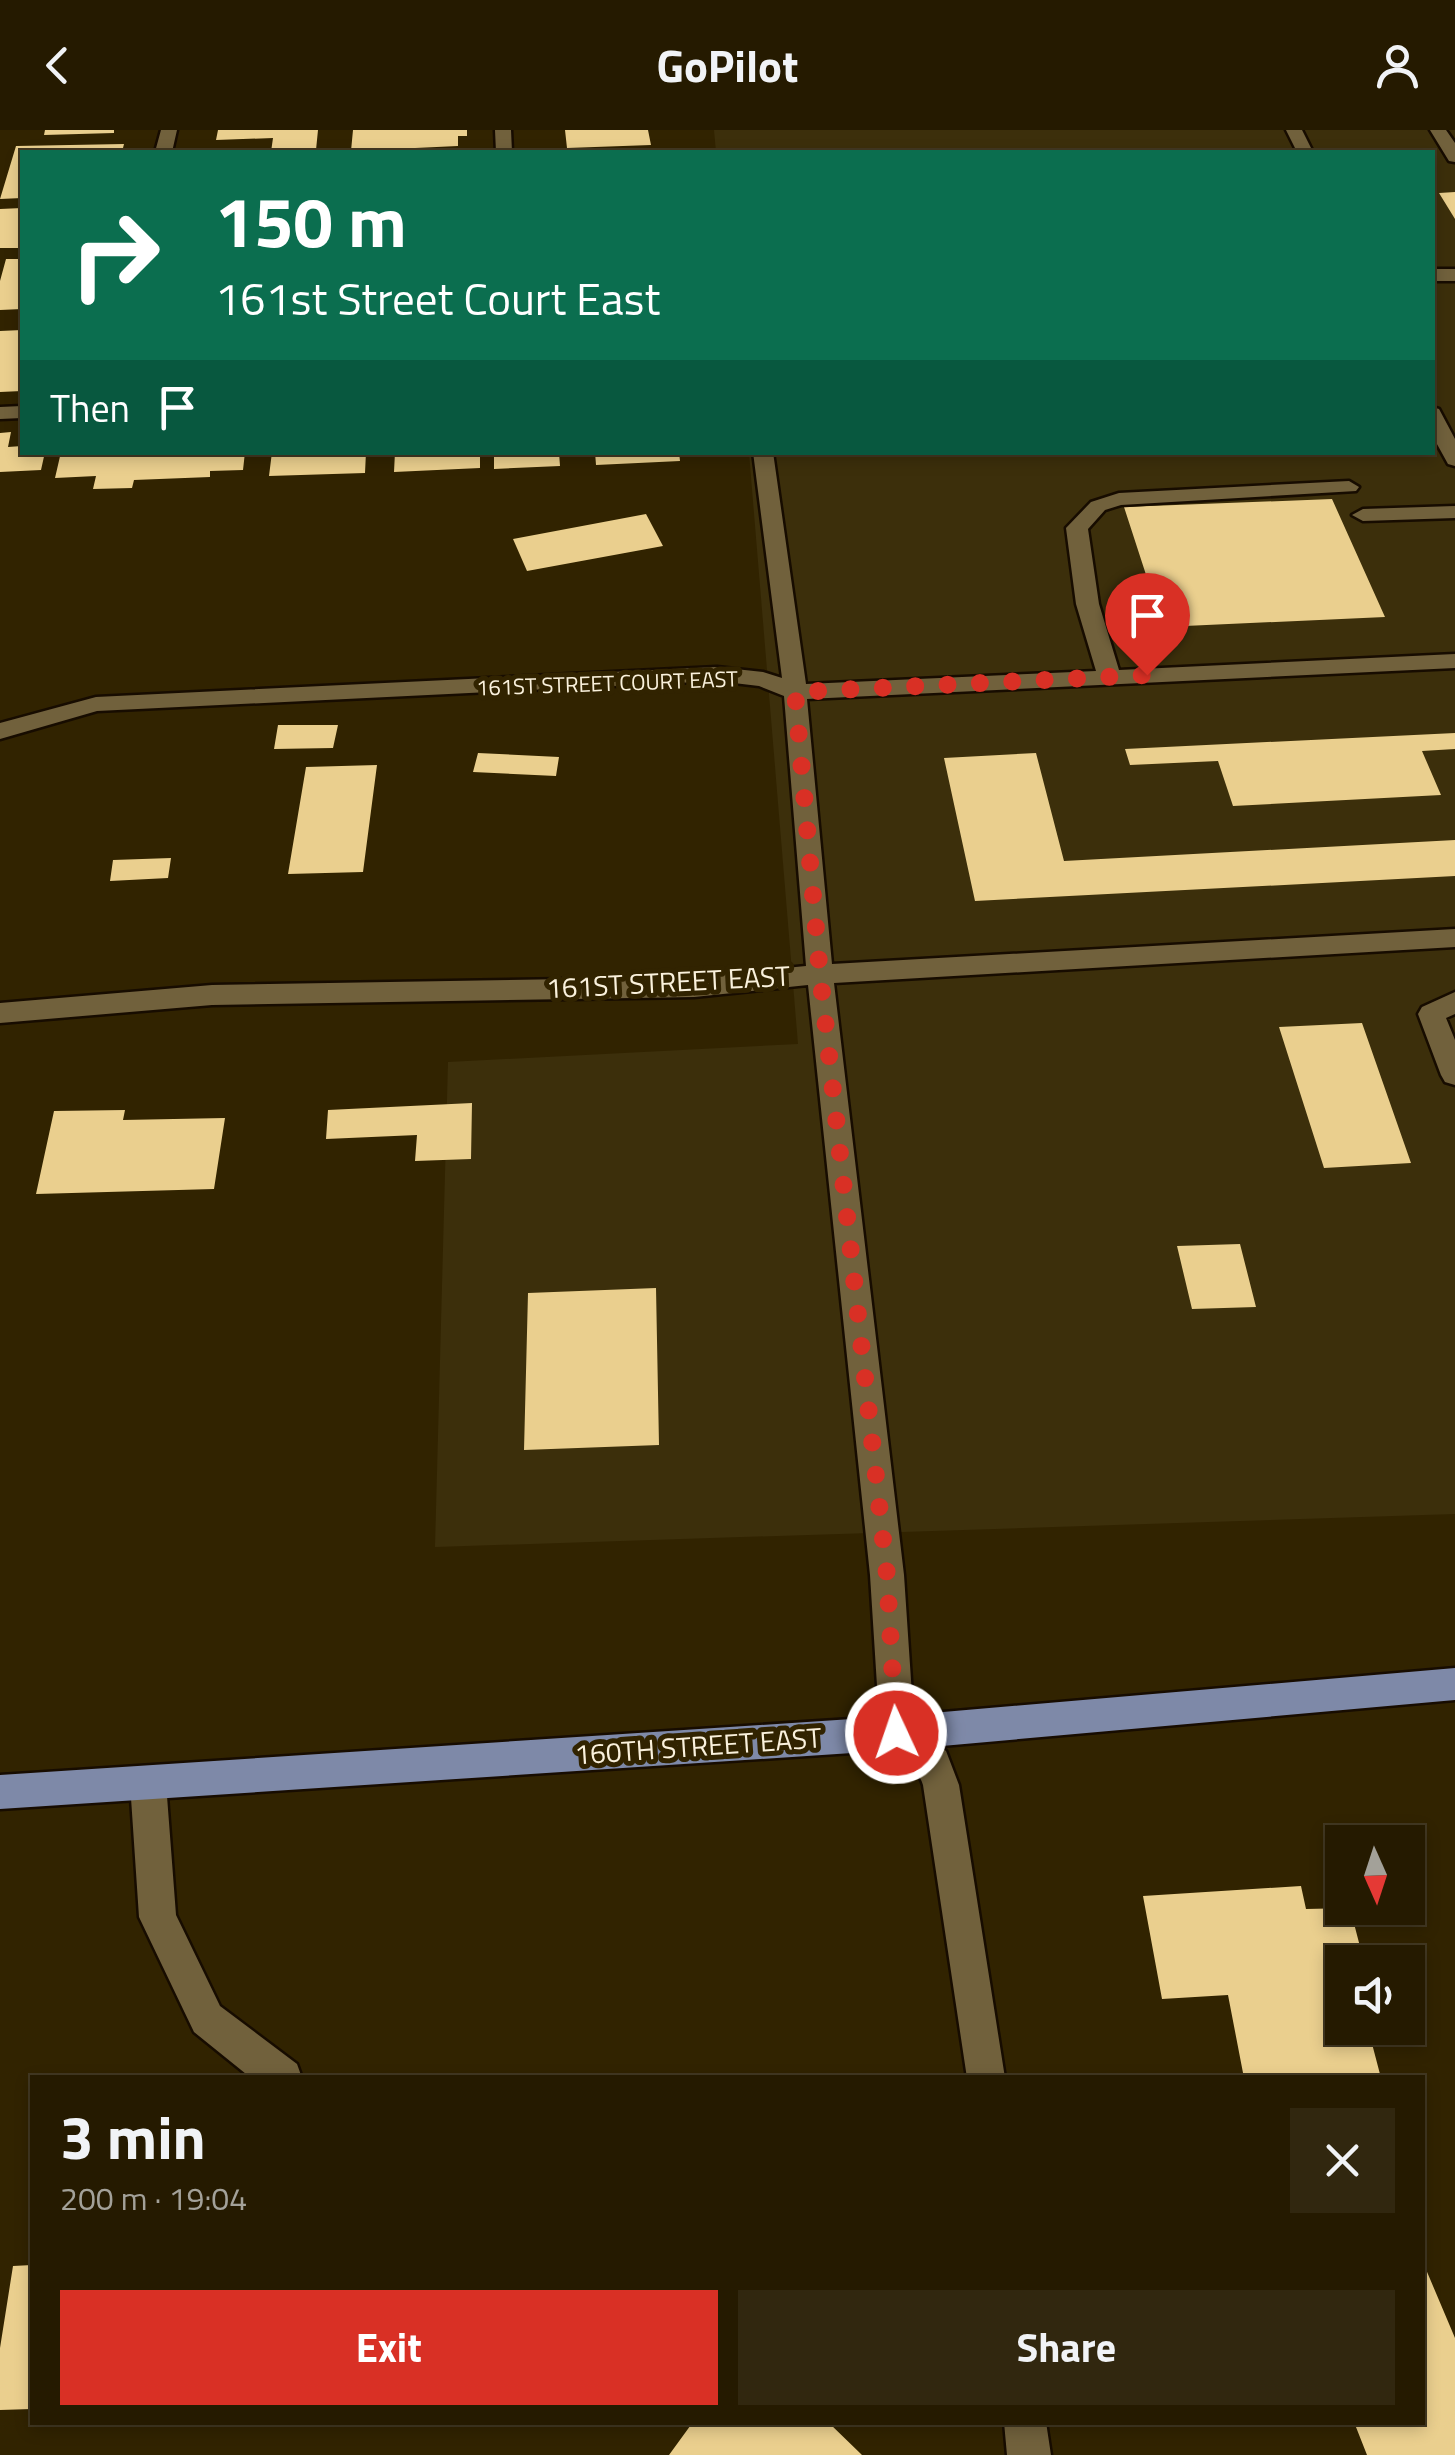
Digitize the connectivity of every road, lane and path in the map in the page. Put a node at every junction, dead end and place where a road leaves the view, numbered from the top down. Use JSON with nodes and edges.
{"nodes":[{"id":1,"x":1438,"y":130,"type":"edge"},
{"id":2,"x":1451,"y":164,"type":"edge"},
{"id":3,"x":1435,"y":419,"type":"edge"},
{"id":4,"x":763,"y":455,"type":"edge"},
{"id":5,"x":1455,"y":460,"type":"edge"},
{"id":6,"x":1349,"y":487,"type":"dead end"},
{"id":7,"x":1455,"y":512,"type":"edge"},
{"id":8,"x":1363,"y":515,"type":"dead end"},
{"id":9,"x":1455,"y":661,"type":"edge"},
{"id":10,"x":1110,"y":677,"type":"junction"},
{"id":11,"x":795,"y":692,"type":"junction"},
{"id":12,"x":0,"y":731,"type":"edge"},
{"id":13,"x":1455,"y":938,"type":"edge"},
{"id":14,"x":820,"y":974,"type":"junction"},
{"id":15,"x":1455,"y":1002,"type":"edge"},
{"id":16,"x":0,"y":1013,"type":"edge"},
{"id":17,"x":1455,"y":1076,"type":"edge"},
{"id":18,"x":1455,"y":1684,"type":"edge"},
{"id":19,"x":896,"y":1733,"type":"junction"},
{"id":20,"x":148,"y":1782,"type":"junction"},
{"id":21,"x":0,"y":1792,"type":"edge"},
{"id":22,"x":279,"y":2075,"type":"edge"},
{"id":23,"x":986,"y":2075,"type":"edge"},
{"id":24,"x":1024,"y":2425,"type":"edge"},
{"id":25,"x":1029,"y":2455,"type":"edge"}],
"edges":[{"from":1,"to":2,"type":"street"},
{"from":3,"to":5,"type":"street"},
{"from":4,"to":11,"type":"street"},
{"from":6,"to":10,"type":"street"},
{"from":7,"to":8,"type":"street"},
{"from":9,"to":10,"type":"street","name":"161ST STREET COURT EAST"},
{"from":10,"to":11,"type":"street","name":"161ST STREET COURT EAST"},
{"from":11,"to":12,"type":"street","name":"161ST STREET COURT EAST"},
{"from":11,"to":14,"type":"street"},
{"from":13,"to":14,"type":"street","name":"161ST STREET EAST"},
{"from":14,"to":16,"type":"street","name":"161ST STREET EAST"},
{"from":14,"to":19,"type":"street"},
{"from":15,"to":17,"type":"street"},
{"from":18,"to":19,"type":"main road","name":"160TH STREET EAST"},
{"from":19,"to":20,"type":"main road","name":"160TH STREET EAST"},
{"from":19,"to":23,"type":"street"},
{"from":20,"to":21,"type":"main road","name":"160TH STREET EAST"},
{"from":20,"to":22,"type":"street"},
{"from":24,"to":25,"type":"street"}]}
